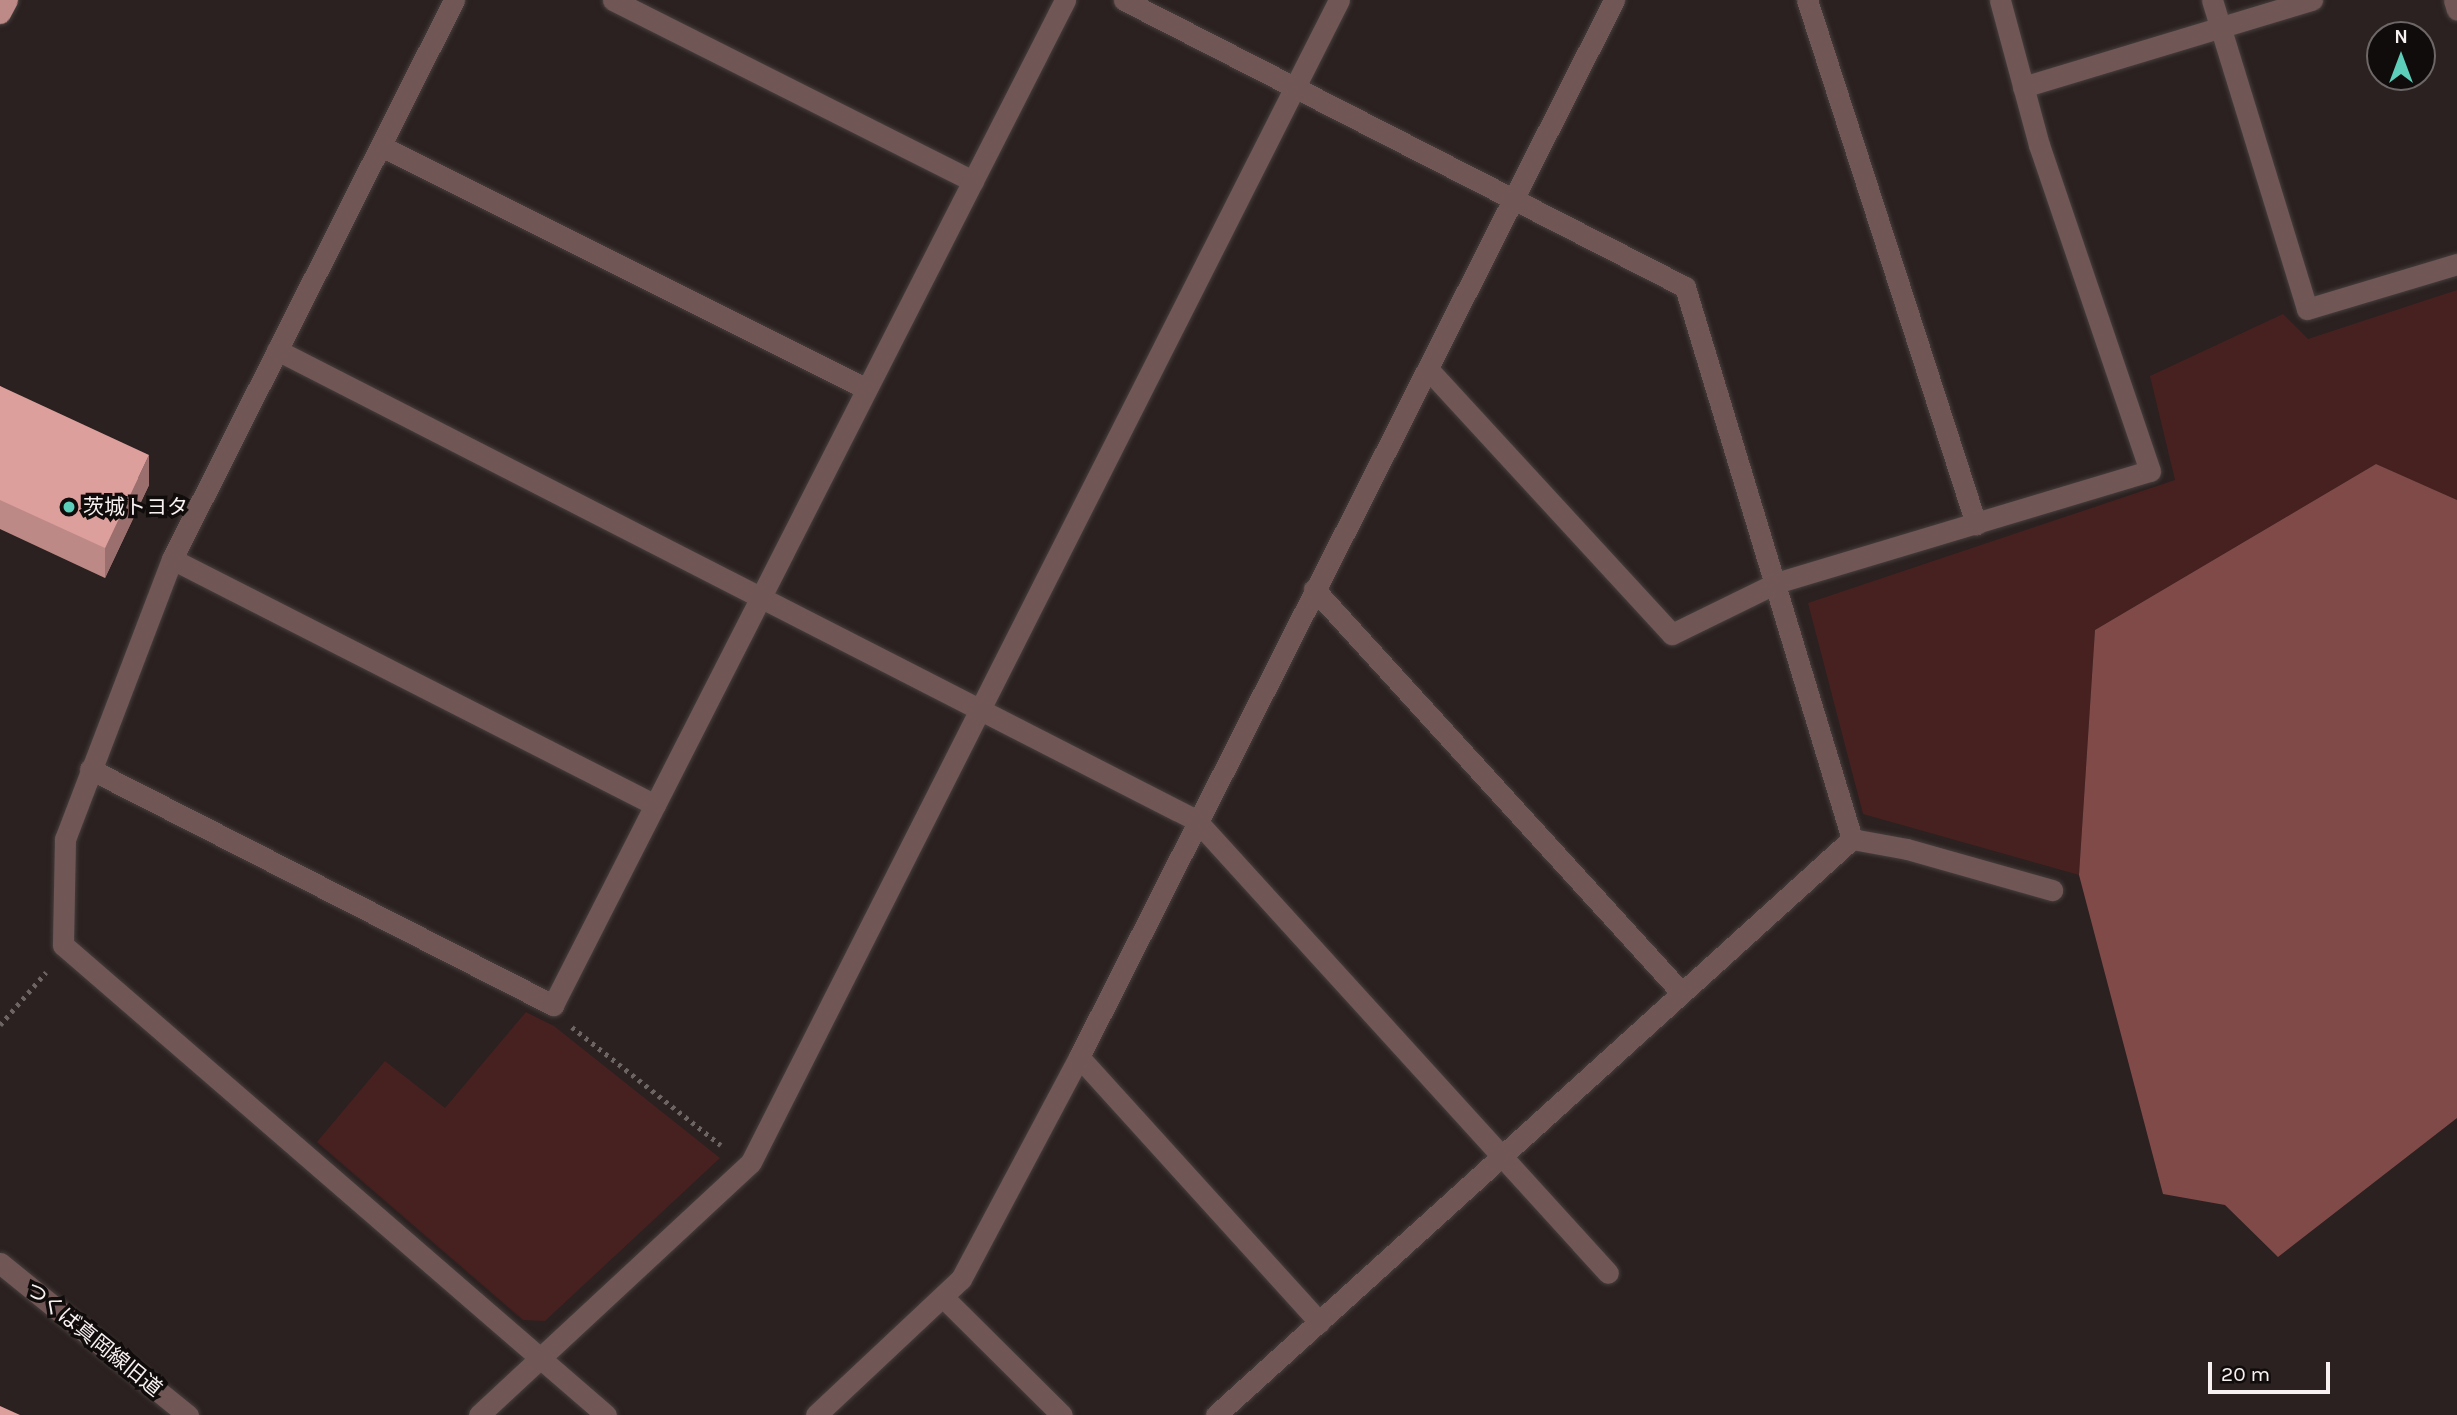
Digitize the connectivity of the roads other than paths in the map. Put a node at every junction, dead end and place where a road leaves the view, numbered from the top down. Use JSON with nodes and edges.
{"nodes":[{"id":1,"x":6,"y":0,"type":"edge"},
{"id":2,"x":454,"y":0,"type":"edge"},
{"id":3,"x":613,"y":0,"type":"edge"},
{"id":4,"x":1065,"y":0,"type":"edge"},
{"id":5,"x":1124,"y":0,"type":"edge"},
{"id":6,"x":1339,"y":0,"type":"edge"},
{"id":7,"x":1614,"y":0,"type":"edge"},
{"id":8,"x":1807,"y":0,"type":"edge"},
{"id":9,"x":2000,"y":0,"type":"edge"},
{"id":10,"x":2212,"y":0,"type":"edge"},
{"id":11,"x":2312,"y":0,"type":"edge"},
{"id":12,"x":2454,"y":0,"type":"edge"},
{"id":13,"x":2457,"y":10,"type":"edge"},
{"id":14,"x":0,"y":13,"type":"edge"},
{"id":15,"x":2221,"y":28,"type":"junction"},
{"id":16,"x":2023,"y":87,"type":"junction"},
{"id":17,"x":1294,"y":89,"type":"junction"},
{"id":18,"x":380,"y":146,"type":"junction"},
{"id":19,"x":973,"y":181,"type":"junction"},
{"id":20,"x":1513,"y":201,"type":"junction"},
{"id":21,"x":2457,"y":264,"type":"edge"},
{"id":22,"x":277,"y":350,"type":"junction"},
{"id":23,"x":1428,"y":369,"type":"junction"},
{"id":24,"x":867,"y":389,"type":"junction"},
{"id":25,"x":1976,"y":524,"type":"junction"},
{"id":26,"x":172,"y":559,"type":"junction"},
{"id":27,"x":1776,"y":583,"type":"junction"},
{"id":28,"x":1314,"y":589,"type":"junction"},
{"id":29,"x":761,"y":598,"type":"junction"},
{"id":30,"x":979,"y":710,"type":"junction"},
{"id":31,"x":90,"y":769,"type":"junction"},
{"id":32,"x":655,"y":805,"type":"junction"},
{"id":33,"x":1196,"y":820,"type":"junction"},
{"id":34,"x":1852,"y":839,"type":"junction"},
{"id":35,"x":2052,"y":890,"type":"dead end"},
{"id":36,"x":1681,"y":992,"type":"junction"},
{"id":37,"x":1079,"y":1057,"type":"junction"},
{"id":38,"x":1501,"y":1156,"type":"junction"},
{"id":39,"x":0,"y":1263,"type":"edge"},
{"id":40,"x":1608,"y":1273,"type":"dead end"},
{"id":41,"x":944,"y":1298,"type":"junction"},
{"id":42,"x":1319,"y":1322,"type":"junction"},
{"id":43,"x":541,"y":1359,"type":"junction"},
{"id":44,"x":188,"y":1415,"type":"edge"},
{"id":45,"x":480,"y":1415,"type":"edge"},
{"id":46,"x":606,"y":1415,"type":"edge"},
{"id":47,"x":816,"y":1415,"type":"edge"},
{"id":48,"x":1062,"y":1415,"type":"edge"},
{"id":49,"x":1216,"y":1415,"type":"edge"}],
"edges":[{"from":1,"to":14,"type":"main road"},
{"from":2,"to":18,"type":"street"},
{"from":3,"to":19,"type":"street"},
{"from":4,"to":19,"type":"street"},
{"from":5,"to":17,"type":"street"},
{"from":6,"to":17,"type":"street"},
{"from":7,"to":20,"type":"street"},
{"from":8,"to":25,"type":"street"},
{"from":9,"to":16,"type":"street"},
{"from":10,"to":15,"type":"street"},
{"from":11,"to":15,"type":"street"},
{"from":12,"to":13,"type":"street"},
{"from":15,"to":16,"type":"street"},
{"from":15,"to":21,"type":"street"},
{"from":16,"to":25,"type":"street"},
{"from":17,"to":20,"type":"street"},
{"from":17,"to":30,"type":"street"},
{"from":18,"to":22,"type":"street"},
{"from":18,"to":24,"type":"street"},
{"from":19,"to":24,"type":"street"},
{"from":20,"to":23,"type":"street"},
{"from":20,"to":27,"type":"street"},
{"from":22,"to":26,"type":"street"},
{"from":22,"to":29,"type":"street"},
{"from":23,"to":27,"type":"street"},
{"from":23,"to":28,"type":"street"},
{"from":24,"to":29,"type":"street"},
{"from":25,"to":27,"type":"street"},
{"from":26,"to":31,"type":"street"},
{"from":26,"to":32,"type":"street"},
{"from":27,"to":34,"type":"street"},
{"from":28,"to":33,"type":"street"},
{"from":28,"to":36,"type":"street"},
{"from":29,"to":30,"type":"street"},
{"from":29,"to":32,"type":"street"},
{"from":30,"to":33,"type":"street"},
{"from":30,"to":43,"type":"street"},
{"from":31,"to":32,"type":"street"},
{"from":31,"to":43,"type":"street"},
{"from":33,"to":37,"type":"street"},
{"from":33,"to":38,"type":"street"},
{"from":34,"to":35,"type":"street"},
{"from":34,"to":36,"type":"street"},
{"from":36,"to":38,"type":"street"},
{"from":37,"to":41,"type":"street"},
{"from":37,"to":42,"type":"street"},
{"from":38,"to":40,"type":"street"},
{"from":38,"to":42,"type":"street"},
{"from":39,"to":44,"type":"street","name":"つくば真岡線旧道"},
{"from":41,"to":47,"type":"street"},
{"from":41,"to":48,"type":"street"},
{"from":42,"to":49,"type":"street"},
{"from":43,"to":45,"type":"street"},
{"from":43,"to":46,"type":"street"}]}
